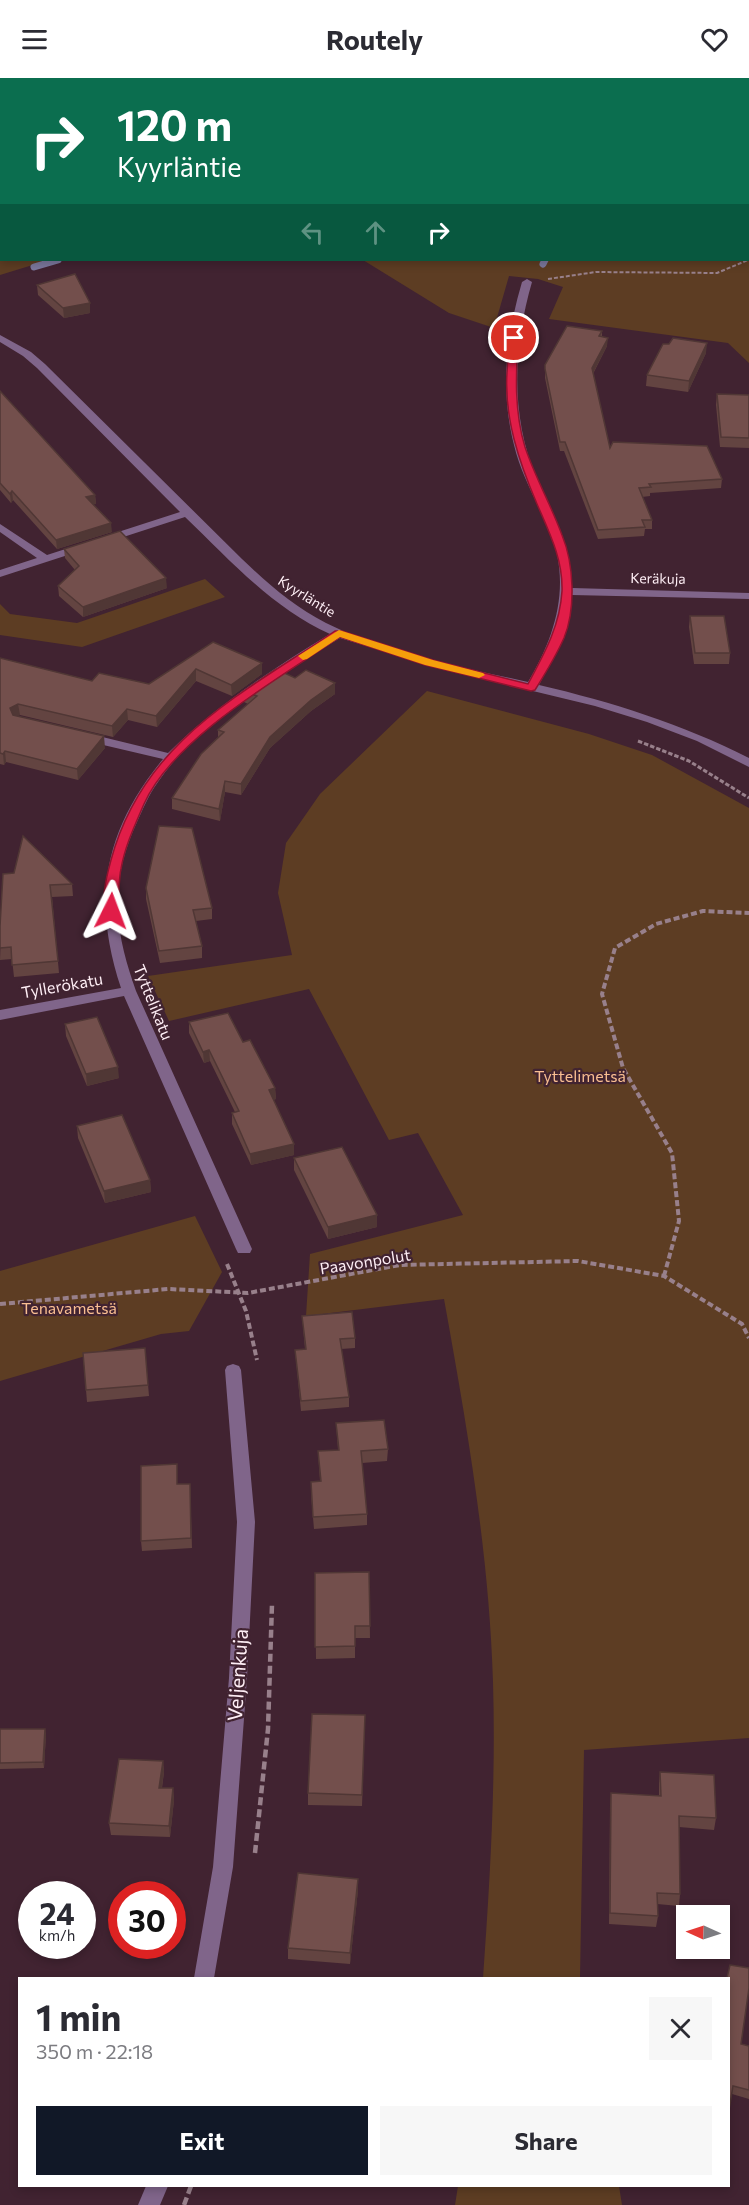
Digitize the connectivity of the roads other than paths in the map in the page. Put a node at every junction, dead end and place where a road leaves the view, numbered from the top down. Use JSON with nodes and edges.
{"nodes":[{"id":1,"x":527,"y":282,"type":"road end"},
{"id":2,"x":0,"y":338,"type":"edge"},
{"id":3,"x":187,"y":513,"type":"junction"},
{"id":4,"x":0,"y":527,"type":"edge"},
{"id":5,"x":45,"y":559,"type":"junction"},
{"id":6,"x":0,"y":574,"type":"edge"},
{"id":7,"x":567,"y":591,"type":"junction"},
{"id":8,"x":749,"y":596,"type":"edge"},
{"id":9,"x":339,"y":633,"type":"junction"},
{"id":10,"x":531,"y":688,"type":"junction"},
{"id":11,"x":74,"y":735,"type":"edge"},
{"id":12,"x":171,"y":758,"type":"junction"},
{"id":13,"x":749,"y":763,"type":"edge"},
{"id":14,"x":129,"y":991,"type":"junction"},
{"id":15,"x":0,"y":1015,"type":"edge"},
{"id":16,"x":244,"y":1249,"type":"dead end"},
{"id":17,"x":233,"y":1370,"type":"dead end"},
{"id":18,"x":204,"y":1977,"type":"edge"},
{"id":19,"x":157,"y":2187,"type":"edge"},
{"id":20,"x":149,"y":2205,"type":"edge"}],
"edges":[{"from":1,"to":7,"type":"street"},
{"from":2,"to":3,"type":"street","name":"Kyyrläntie"},
{"from":3,"to":5,"type":"street"},
{"from":3,"to":9,"type":"street","name":"Kyyrläntie"},
{"from":4,"to":5,"type":"street"},
{"from":5,"to":6,"type":"street"},
{"from":7,"to":8,"type":"street","name":"Keräkuja"},
{"from":7,"to":10,"type":"street"},
{"from":9,"to":10,"type":"street","name":"Kyyrläntie"},
{"from":9,"to":12,"type":"street","name":"Tyttelikatu"},
{"from":10,"to":13,"type":"street","name":"Kyyrläntie"},
{"from":11,"to":12,"type":"street"},
{"from":12,"to":14,"type":"street","name":"Tyttelikatu"},
{"from":14,"to":15,"type":"street","name":"Tyllerökatu"},
{"from":14,"to":16,"type":"street","name":"Tyttelikatu"},
{"from":17,"to":18,"type":"street","name":"Veljenkuja"},
{"from":19,"to":20,"type":"street"}]}
